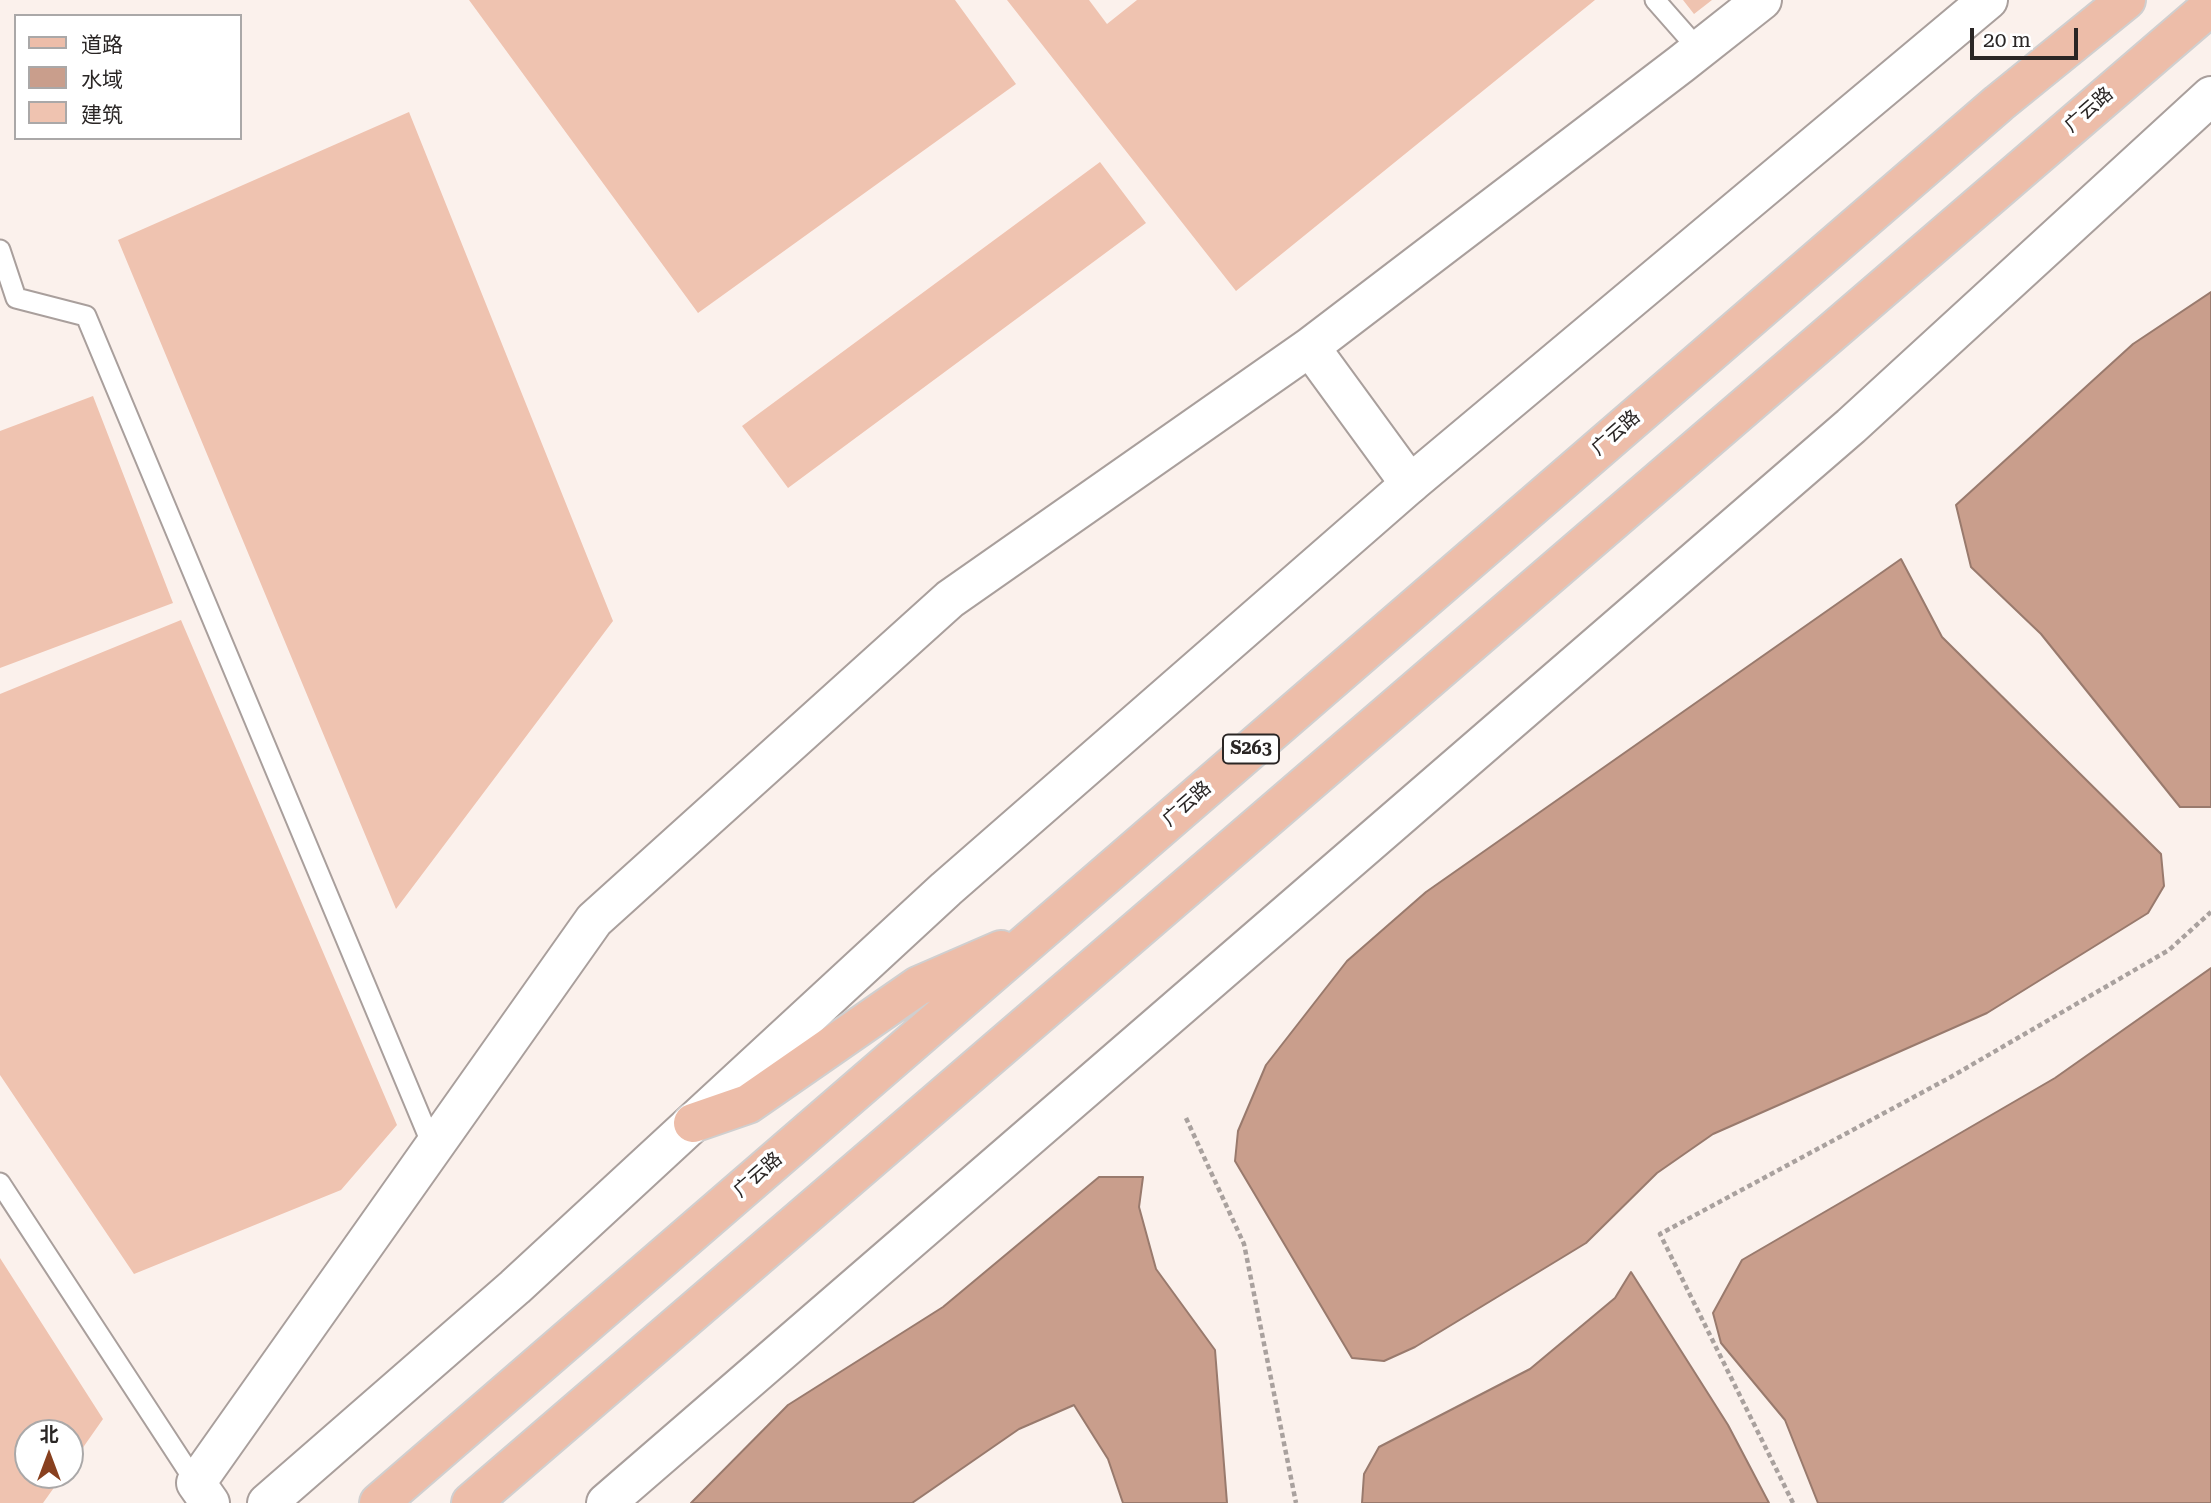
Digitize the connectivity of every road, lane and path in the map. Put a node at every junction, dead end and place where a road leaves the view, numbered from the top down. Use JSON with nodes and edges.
{"nodes":[{"id":1,"x":1656,"y":0,"type":"edge"},
{"id":2,"x":1762,"y":0,"type":"edge"},
{"id":3,"x":1988,"y":0,"type":"edge"},
{"id":4,"x":2126,"y":0,"type":"edge"},
{"id":5,"x":2211,"y":6,"type":"edge"},
{"id":6,"x":1699,"y":50,"type":"junction"},
{"id":7,"x":2211,"y":96,"type":"edge"},
{"id":8,"x":0,"y":250,"type":"edge"},
{"id":9,"x":1310,"y":347,"type":"junction"},
{"id":10,"x":1410,"y":484,"type":"junction"},
{"id":11,"x":2211,"y":912,"type":"edge"},
{"id":12,"x":1035,"y":936,"type":"junction"},
{"id":13,"x":1186,"y":1118,"type":"dead end"},
{"id":14,"x":693,"y":1123,"type":"junction"},
{"id":15,"x":433,"y":1147,"type":"junction"},
{"id":16,"x":0,"y":1183,"type":"edge"},
{"id":17,"x":203,"y":1493,"type":"edge"},
{"id":18,"x":267,"y":1503,"type":"edge"},
{"id":19,"x":379,"y":1503,"type":"edge"},
{"id":20,"x":471,"y":1503,"type":"edge"},
{"id":21,"x":606,"y":1503,"type":"edge"},
{"id":22,"x":1296,"y":1503,"type":"edge"},
{"id":23,"x":1793,"y":1503,"type":"edge"}],
"edges":[{"from":1,"to":6,"type":"lane"},
{"from":2,"to":6,"type":"main road"},
{"from":3,"to":10,"type":"main road"},
{"from":4,"to":12,"type":"main road","name":"广云路","number":"S263"},
{"from":5,"to":20,"type":"main road","name":"广云路"},
{"from":6,"to":9,"type":"main road"},
{"from":7,"to":21,"type":"main road"},
{"from":8,"to":15,"type":"lane"},
{"from":9,"to":10,"type":"main road"},
{"from":9,"to":15,"type":"main road"},
{"from":10,"to":14,"type":"main road"},
{"from":11,"to":23,"type":"path"},
{"from":12,"to":14,"type":"main road"},
{"from":12,"to":19,"type":"main road","name":"广云路","number":"S263"},
{"from":13,"to":22,"type":"path"},
{"from":14,"to":18,"type":"main road"},
{"from":15,"to":17,"type":"main road"},
{"from":16,"to":17,"type":"lane"}]}
